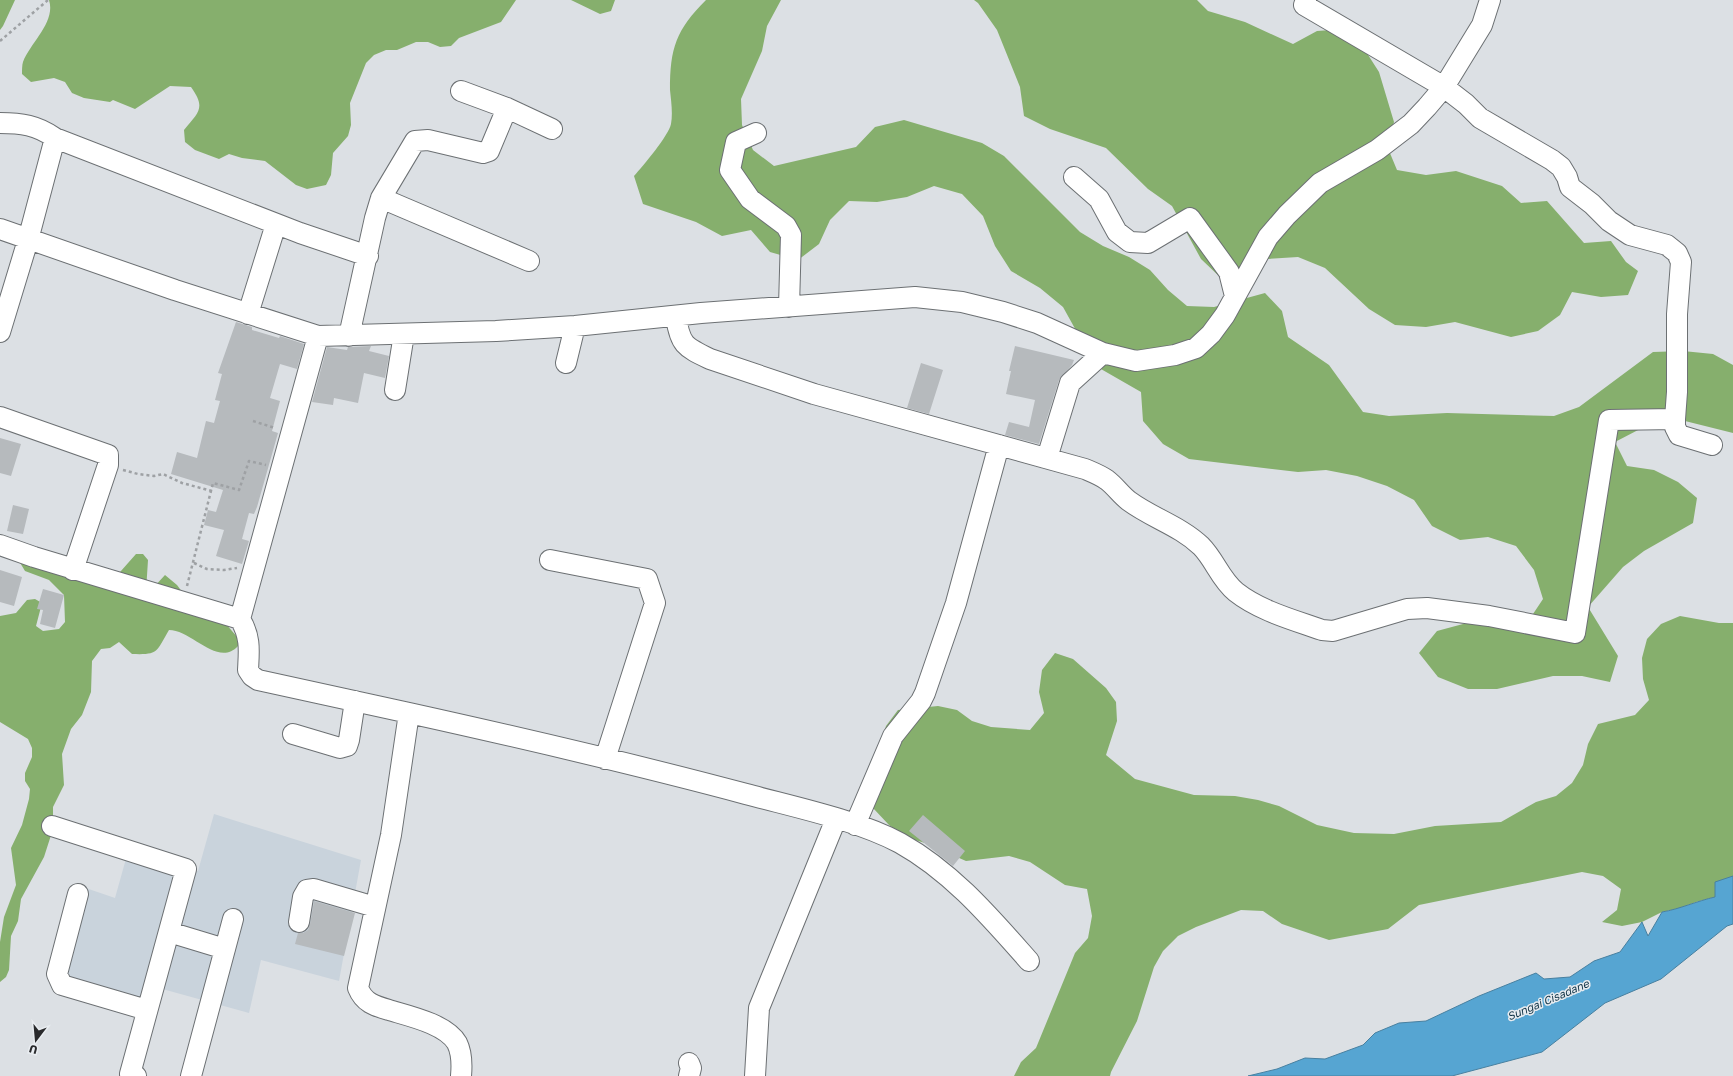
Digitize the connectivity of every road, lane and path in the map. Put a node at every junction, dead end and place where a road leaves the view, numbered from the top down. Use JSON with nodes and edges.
{"nodes":[{"id":1,"x":48,"y":0,"type":"edge"},
{"id":2,"x":1490,"y":0,"type":"edge"},
{"id":3,"x":1301,"y":2,"type":"edge"},
{"id":4,"x":0,"y":41,"type":"edge"},
{"id":5,"x":1444,"y":86,"type":"junction"},
{"id":6,"x":461,"y":91,"type":"dead end"},
{"id":7,"x":507,"y":108,"type":"junction"},
{"id":8,"x":0,"y":123,"type":"edge"},
{"id":9,"x":552,"y":129,"type":"dead end"},
{"id":10,"x":756,"y":133,"type":"dead end"},
{"id":11,"x":55,"y":138,"type":"junction"},
{"id":12,"x":1074,"y":177,"type":"dead end"},
{"id":13,"x":381,"y":198,"type":"junction"},
{"id":14,"x":276,"y":224,"type":"junction"},
{"id":15,"x":0,"y":229,"type":"edge"},
{"id":16,"x":28,"y":240,"type":"junction"},
{"id":17,"x":368,"y":256,"type":"junction"},
{"id":18,"x":529,"y":261,"type":"dead end"},
{"id":19,"x":1235,"y":296,"type":"junction"},
{"id":20,"x":789,"y":307,"type":"junction"},
{"id":21,"x":248,"y":314,"type":"junction"},
{"id":22,"x":676,"y":317,"type":"junction"},
{"id":23,"x":575,"y":326,"type":"junction"},
{"id":24,"x":0,"y":332,"type":"edge"},
{"id":25,"x":404,"y":334,"type":"junction"},
{"id":26,"x":318,"y":336,"type":"junction"},
{"id":27,"x":349,"y":336,"type":"junction"},
{"id":28,"x":1103,"y":353,"type":"junction"},
{"id":29,"x":566,"y":363,"type":"dead end"},
{"id":30,"x":395,"y":390,"type":"dead end"},
{"id":31,"x":0,"y":417,"type":"edge"},
{"id":32,"x":1675,"y":419,"type":"junction"},
{"id":33,"x":253,"y":421,"type":"dead end"},
{"id":34,"x":291,"y":432,"type":"junction"},
{"id":35,"x":999,"y":445,"type":"junction"},
{"id":36,"x":1712,"y":445,"type":"dead end"},
{"id":37,"x":1047,"y":458,"type":"junction"},
{"id":38,"x":108,"y":465,"type":"junction"},
{"id":39,"x":282,"y":469,"type":"junction"},
{"id":40,"x":212,"y":491,"type":"junction"},
{"id":41,"x":0,"y":545,"type":"edge"},
{"id":42,"x":550,"y":560,"type":"dead end"},
{"id":43,"x":194,"y":563,"type":"junction"},
{"id":44,"x":74,"y":570,"type":"junction"},
{"id":45,"x":253,"y":572,"type":"junction"},
{"id":46,"x":183,"y":602,"type":"junction"},
{"id":47,"x":240,"y":619,"type":"junction"},
{"id":48,"x":355,"y":701,"type":"junction"},
{"id":49,"x":409,"y":713,"type":"junction"},
{"id":50,"x":293,"y":734,"type":"dead end"},
{"id":51,"x":605,"y":759,"type":"junction"},
{"id":52,"x":836,"y":819,"type":"junction"},
{"id":53,"x":855,"y":825,"type":"junction"},
{"id":54,"x":52,"y":826,"type":"dead end"},
{"id":55,"x":78,"y":894,"type":"dead end"},
{"id":56,"x":375,"y":907,"type":"junction"},
{"id":57,"x":233,"y":919,"type":"dead end"},
{"id":58,"x":299,"y":922,"type":"dead end"},
{"id":59,"x":169,"y":932,"type":"junction"},
{"id":60,"x":225,"y":949,"type":"junction"},
{"id":61,"x":1029,"y":961,"type":"dead end"},
{"id":62,"x":148,"y":1010,"type":"junction"},
{"id":63,"x":136,"y":1076,"type":"edge"},
{"id":64,"x":191,"y":1076,"type":"edge"},
{"id":65,"x":461,"y":1076,"type":"edge"},
{"id":66,"x":755,"y":1076,"type":"edge"}],
"edges":[{"from":1,"to":4,"type":"path"},
{"from":2,"to":5,"type":"street"},
{"from":3,"to":5,"type":"street"},
{"from":5,"to":19,"type":"street"},
{"from":5,"to":32,"type":"street"},
{"from":6,"to":7,"type":"street"},
{"from":7,"to":9,"type":"street"},
{"from":7,"to":13,"type":"street"},
{"from":8,"to":11,"type":"street"},
{"from":10,"to":20,"type":"street"},
{"from":11,"to":14,"type":"street"},
{"from":11,"to":16,"type":"street"},
{"from":12,"to":19,"type":"street"},
{"from":13,"to":17,"type":"street"},
{"from":13,"to":18,"type":"street"},
{"from":14,"to":17,"type":"street"},
{"from":14,"to":21,"type":"street"},
{"from":15,"to":16,"type":"street"},
{"from":16,"to":21,"type":"street"},
{"from":16,"to":24,"type":"street"},
{"from":17,"to":27,"type":"street"},
{"from":19,"to":28,"type":"street"},
{"from":20,"to":22,"type":"street"},
{"from":20,"to":28,"type":"street"},
{"from":21,"to":26,"type":"street"},
{"from":22,"to":23,"type":"street"},
{"from":22,"to":35,"type":"street"},
{"from":23,"to":25,"type":"street"},
{"from":23,"to":29,"type":"street"},
{"from":25,"to":27,"type":"street"},
{"from":25,"to":30,"type":"street"},
{"from":26,"to":27,"type":"street"},
{"from":26,"to":34,"type":"street"},
{"from":28,"to":37,"type":"street"},
{"from":31,"to":38,"type":"street"},
{"from":32,"to":36,"type":"street"},
{"from":32,"to":37,"type":"street"},
{"from":33,"to":34,"type":"path"},
{"from":34,"to":39,"type":"street"},
{"from":35,"to":37,"type":"street"},
{"from":35,"to":53,"type":"street"},
{"from":38,"to":40,"type":"path"},
{"from":38,"to":44,"type":"street"},
{"from":39,"to":40,"type":"path"},
{"from":39,"to":45,"type":"street"},
{"from":40,"to":43,"type":"path"},
{"from":41,"to":44,"type":"street"},
{"from":42,"to":51,"type":"street"},
{"from":43,"to":45,"type":"path"},
{"from":43,"to":46,"type":"path"},
{"from":44,"to":46,"type":"street"},
{"from":45,"to":47,"type":"street"},
{"from":46,"to":47,"type":"street"},
{"from":47,"to":48,"type":"street"},
{"from":48,"to":49,"type":"street"},
{"from":48,"to":50,"type":"street"},
{"from":49,"to":51,"type":"street"},
{"from":49,"to":56,"type":"street"},
{"from":51,"to":52,"type":"street"},
{"from":52,"to":53,"type":"street"},
{"from":52,"to":66,"type":"street"},
{"from":53,"to":61,"type":"street"},
{"from":54,"to":59,"type":"street"},
{"from":55,"to":62,"type":"street"},
{"from":56,"to":58,"type":"street"},
{"from":56,"to":65,"type":"street"},
{"from":57,"to":60,"type":"street"},
{"from":59,"to":60,"type":"street"},
{"from":59,"to":62,"type":"street"},
{"from":60,"to":64,"type":"street"},
{"from":62,"to":63,"type":"street"}]}
